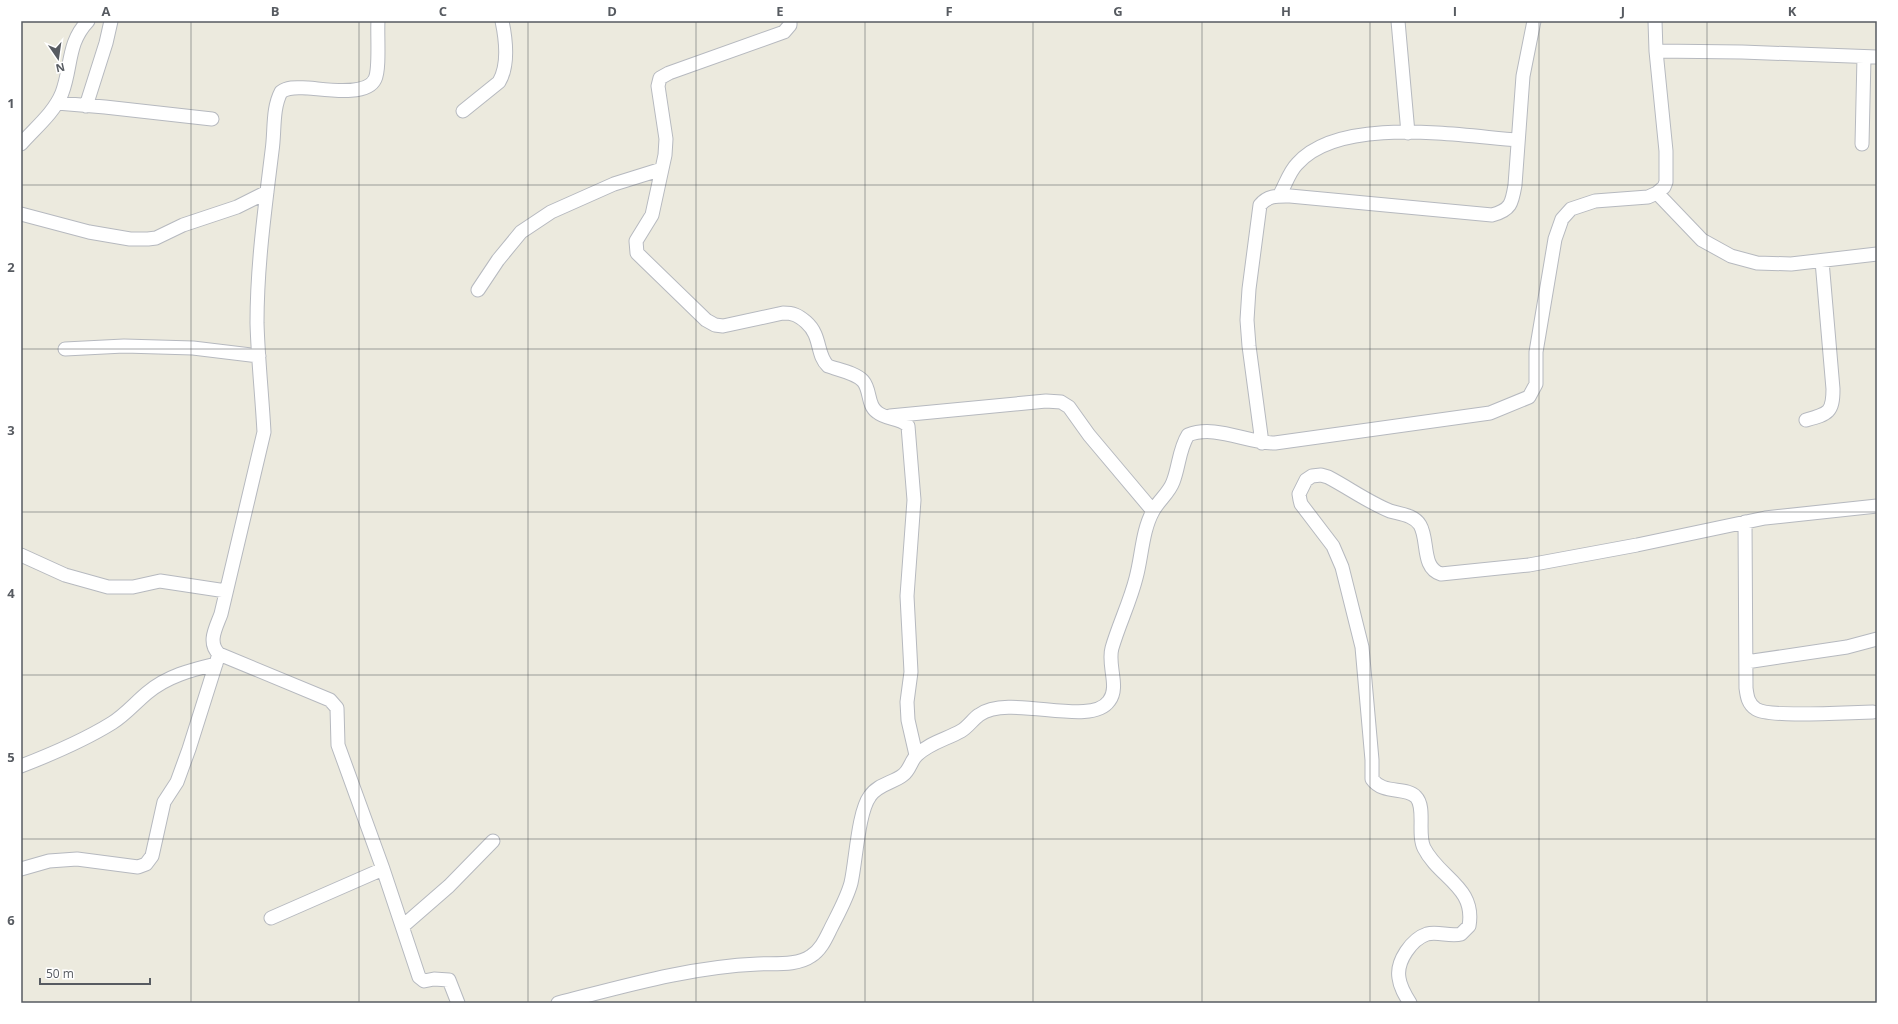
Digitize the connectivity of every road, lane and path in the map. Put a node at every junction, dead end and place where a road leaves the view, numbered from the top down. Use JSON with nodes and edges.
{"nodes":[{"id":1,"x":88,"y":21,"type":"edge"},
{"id":2,"x":111,"y":21,"type":"edge"},
{"id":3,"x":378,"y":21,"type":"edge"},
{"id":4,"x":502,"y":21,"type":"edge"},
{"id":5,"x":790,"y":21,"type":"edge"},
{"id":6,"x":1398,"y":21,"type":"edge"},
{"id":7,"x":1534,"y":21,"type":"edge"},
{"id":8,"x":1655,"y":21,"type":"edge"},
{"id":9,"x":1656,"y":51,"type":"junction"},
{"id":10,"x":1871,"y":57,"type":"edge"},
{"id":11,"x":57,"y":103,"type":"junction"},
{"id":12,"x":86,"y":106,"type":"junction"},
{"id":13,"x":463,"y":111,"type":"dead end"},
{"id":14,"x":212,"y":119,"type":"dead end"},
{"id":15,"x":1408,"y":133,"type":"junction"},
{"id":16,"x":1518,"y":140,"type":"junction"},
{"id":17,"x":21,"y":144,"type":"edge"},
{"id":18,"x":1862,"y":144,"type":"dead end"},
{"id":19,"x":662,"y":169,"type":"junction"},
{"id":20,"x":267,"y":192,"type":"junction"},
{"id":21,"x":1657,"y":193,"type":"junction"},
{"id":22,"x":1280,"y":196,"type":"junction"},
{"id":23,"x":21,"y":214,"type":"edge"},
{"id":24,"x":1877,"y":254,"type":"edge"},
{"id":25,"x":1822,"y":260,"type":"junction"},
{"id":26,"x":478,"y":290,"type":"dead end"},
{"id":27,"x":65,"y":349,"type":"dead end"},
{"id":28,"x":259,"y":356,"type":"junction"},
{"id":29,"x":886,"y":416,"type":"junction"},
{"id":30,"x":1806,"y":420,"type":"dead end"},
{"id":31,"x":1262,"y":443,"type":"junction"},
{"id":32,"x":1877,"y":506,"type":"edge"},
{"id":33,"x":1153,"y":511,"type":"junction"},
{"id":34,"x":1745,"y":522,"type":"junction"},
{"id":35,"x":21,"y":554,"type":"edge"},
{"id":36,"x":226,"y":591,"type":"junction"},
{"id":37,"x":1877,"y":639,"type":"edge"},
{"id":38,"x":218,"y":659,"type":"junction"},
{"id":39,"x":1746,"y":662,"type":"junction"},
{"id":40,"x":1873,"y":712,"type":"dead end"},
{"id":41,"x":916,"y":755,"type":"junction"},
{"id":42,"x":21,"y":766,"type":"edge"},
{"id":43,"x":493,"y":841,"type":"dead end"},
{"id":44,"x":21,"y":868,"type":"edge"},
{"id":45,"x":383,"y":869,"type":"junction"},
{"id":46,"x":270,"y":918,"type":"dead end"},
{"id":47,"x":403,"y":926,"type":"junction"},
{"id":48,"x":458,"y":1003,"type":"edge"},
{"id":49,"x":558,"y":1003,"type":"edge"},
{"id":50,"x":1410,"y":1003,"type":"edge"}],
"edges":[{"from":1,"to":11,"type":"street"},
{"from":2,"to":12,"type":"street"},
{"from":3,"to":20,"type":"street"},
{"from":4,"to":13,"type":"street"},
{"from":5,"to":19,"type":"street"},
{"from":6,"to":15,"type":"street"},
{"from":7,"to":16,"type":"street"},
{"from":8,"to":9,"type":"street"},
{"from":9,"to":10,"type":"street"},
{"from":9,"to":21,"type":"street"},
{"from":10,"to":18,"type":"street"},
{"from":11,"to":12,"type":"street"},
{"from":11,"to":17,"type":"street"},
{"from":12,"to":14,"type":"street"},
{"from":15,"to":16,"type":"street"},
{"from":15,"to":22,"type":"street"},
{"from":16,"to":22,"type":"street"},
{"from":19,"to":26,"type":"street"},
{"from":19,"to":29,"type":"street"},
{"from":20,"to":23,"type":"street"},
{"from":20,"to":28,"type":"street"},
{"from":21,"to":25,"type":"street"},
{"from":21,"to":31,"type":"street"},
{"from":22,"to":31,"type":"street"},
{"from":24,"to":25,"type":"street"},
{"from":25,"to":30,"type":"street"},
{"from":27,"to":28,"type":"street"},
{"from":28,"to":36,"type":"street"},
{"from":29,"to":33,"type":"street"},
{"from":29,"to":41,"type":"street"},
{"from":31,"to":33,"type":"street"},
{"from":32,"to":34,"type":"street"},
{"from":33,"to":41,"type":"street"},
{"from":34,"to":39,"type":"street"},
{"from":34,"to":50,"type":"street"},
{"from":35,"to":36,"type":"street"},
{"from":36,"to":38,"type":"street"},
{"from":37,"to":39,"type":"street"},
{"from":38,"to":42,"type":"street"},
{"from":38,"to":44,"type":"street"},
{"from":38,"to":45,"type":"street"},
{"from":39,"to":40,"type":"street"},
{"from":41,"to":49,"type":"street"},
{"from":43,"to":47,"type":"street"},
{"from":45,"to":46,"type":"street"},
{"from":45,"to":47,"type":"street"},
{"from":47,"to":48,"type":"street"}]}
